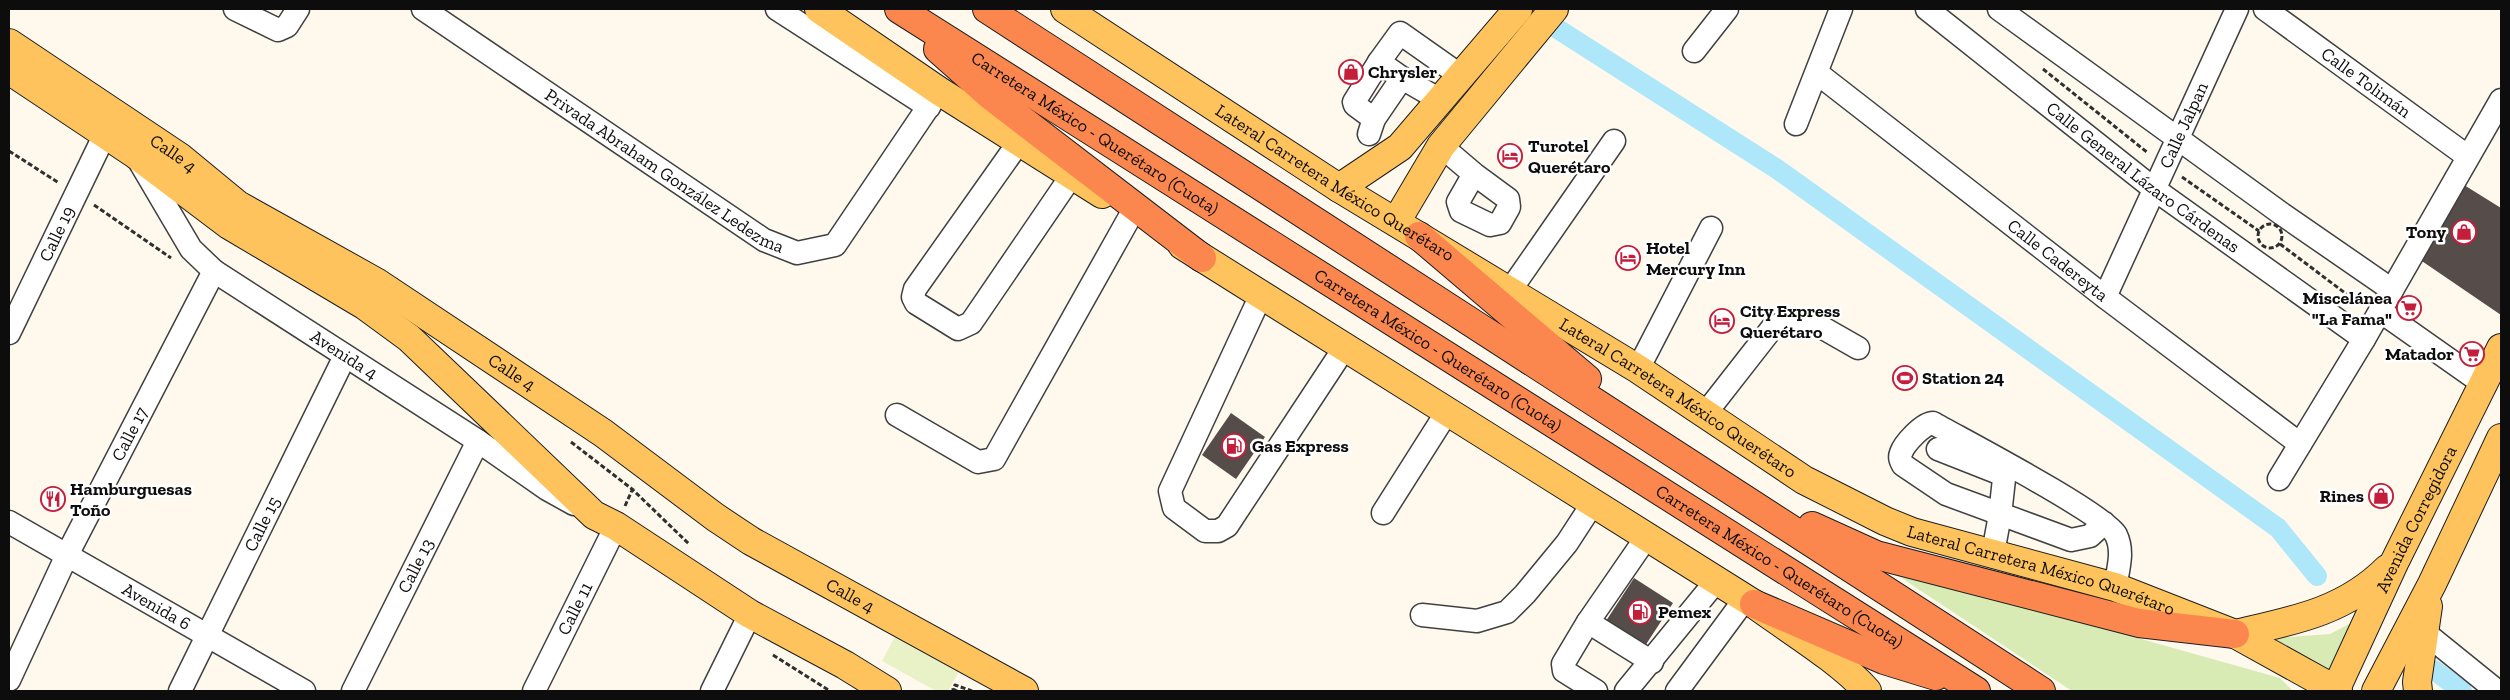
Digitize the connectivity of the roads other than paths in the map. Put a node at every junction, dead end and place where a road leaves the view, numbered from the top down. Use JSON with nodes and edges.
{"nodes":[{"id":1,"x":235,"y":9,"type":"edge"},
{"id":2,"x":298,"y":9,"type":"edge"},
{"id":3,"x":423,"y":9,"type":"edge"},
{"id":4,"x":777,"y":9,"type":"edge"},
{"id":5,"x":819,"y":9,"type":"edge"},
{"id":6,"x":892,"y":9,"type":"edge"},
{"id":7,"x":899,"y":9,"type":"edge"},
{"id":8,"x":987,"y":9,"type":"edge"},
{"id":9,"x":1065,"y":9,"type":"edge"},
{"id":10,"x":1518,"y":9,"type":"edge"},
{"id":11,"x":1552,"y":9,"type":"edge"},
{"id":12,"x":1727,"y":9,"type":"edge"},
{"id":13,"x":1840,"y":9,"type":"edge"},
{"id":14,"x":1927,"y":9,"type":"edge"},
{"id":15,"x":1999,"y":9,"type":"edge"},
{"id":16,"x":2237,"y":9,"type":"edge"},
{"id":17,"x":2265,"y":9,"type":"edge"},
{"id":18,"x":9,"y":43,"type":"edge"},
{"id":19,"x":1694,"y":51,"type":"dead end"},
{"id":20,"x":871,"y":57,"type":"junction"},
{"id":21,"x":1379,"y":62,"type":"junction"},
{"id":22,"x":9,"y":70,"type":"edge"},
{"id":23,"x":1817,"y":73,"type":"junction"},
{"id":24,"x":1461,"y":76,"type":"junction"},
{"id":25,"x":1402,"y":78,"type":"junction"},
{"id":26,"x":934,"y":99,"type":"junction"},
{"id":27,"x":1440,"y":100,"type":"junction"},
{"id":28,"x":2501,"y":103,"type":"edge"},
{"id":29,"x":1796,"y":124,"type":"dead end"},
{"id":30,"x":105,"y":134,"type":"junction"},
{"id":31,"x":2177,"y":136,"type":"junction"},
{"id":32,"x":1614,"y":140,"type":"dead end"},
{"id":33,"x":1019,"y":142,"type":"junction"},
{"id":34,"x":1441,"y":146,"type":"junction"},
{"id":35,"x":135,"y":154,"type":"junction"},
{"id":36,"x":2467,"y":156,"type":"junction"},
{"id":37,"x":1474,"y":174,"type":"dead end"},
{"id":38,"x":1072,"y":175,"type":"junction"},
{"id":39,"x":1339,"y":188,"type":"junction"},
{"id":40,"x":2154,"y":189,"type":"junction"},
{"id":41,"x":1132,"y":213,"type":"junction"},
{"id":42,"x":1396,"y":222,"type":"junction"},
{"id":43,"x":1711,"y":228,"type":"dead end"},
{"id":44,"x":1419,"y":236,"type":"junction"},
{"id":45,"x":1202,"y":258,"type":"junction"},
{"id":46,"x":214,"y":271,"type":"junction"},
{"id":47,"x":2392,"y":290,"type":"junction"},
{"id":48,"x":1509,"y":292,"type":"junction"},
{"id":49,"x":1261,"y":295,"type":"junction"},
{"id":50,"x":2105,"y":297,"type":"junction"},
{"id":51,"x":2378,"y":314,"type":"junction"},
{"id":52,"x":9,"y":333,"type":"edge"},
{"id":53,"x":2364,"y":339,"type":"junction"},
{"id":54,"x":1345,"y":347,"type":"junction"},
{"id":55,"x":1858,"y":348,"type":"dead end"},
{"id":56,"x":2501,"y":348,"type":"edge"},
{"id":57,"x":345,"y":356,"type":"junction"},
{"id":58,"x":1638,"y":370,"type":"junction"},
{"id":59,"x":2484,"y":385,"type":"junction"},
{"id":60,"x":1447,"y":412,"type":"junction"},
{"id":61,"x":1705,"y":414,"type":"junction"},
{"id":62,"x":897,"y":415,"type":"dead end"},
{"id":63,"x":2501,"y":438,"type":"edge"},
{"id":64,"x":478,"y":441,"type":"junction"},
{"id":65,"x":1943,"y":441,"type":"junction"},
{"id":66,"x":2300,"y":444,"type":"junction"},
{"id":67,"x":1674,"y":452,"type":"junction"},
{"id":68,"x":2279,"y":479,"type":"dead end"},
{"id":69,"x":1731,"y":490,"type":"junction"},
{"id":70,"x":1593,"y":503,"type":"junction"},
{"id":71,"x":1383,"y":513,"type":"dead end"},
{"id":72,"x":2000,"y":515,"type":"junction"},
{"id":73,"x":605,"y":520,"type":"junction"},
{"id":74,"x":9,"y":522,"type":"edge"},
{"id":75,"x":2104,"y":522,"type":"junction"},
{"id":76,"x":1648,"y":535,"type":"junction"},
{"id":77,"x":1992,"y":553,"type":"junction"},
{"id":78,"x":67,"y":555,"type":"junction"},
{"id":79,"x":2395,"y":561,"type":"junction"},
{"id":80,"x":1717,"y":580,"type":"junction"},
{"id":81,"x":2432,"y":584,"type":"junction"},
{"id":82,"x":2115,"y":587,"type":"junction"},
{"id":83,"x":1750,"y":601,"type":"junction"},
{"id":84,"x":750,"y":614,"type":"junction"},
{"id":85,"x":1422,"y":614,"type":"dead end"},
{"id":86,"x":1588,"y":622,"type":"junction"},
{"id":87,"x":2424,"y":632,"type":"junction"},
{"id":88,"x":207,"y":634,"type":"junction"},
{"id":89,"x":2235,"y":634,"type":"junction"},
{"id":90,"x":1823,"y":654,"type":"junction"},
{"id":91,"x":1652,"y":662,"type":"junction"},
{"id":92,"x":9,"y":680,"type":"edge"},
{"id":93,"x":1972,"y":689,"type":"edge"},
{"id":94,"x":883,"y":690,"type":"edge"},
{"id":95,"x":180,"y":691,"type":"edge"},
{"id":96,"x":304,"y":691,"type":"edge"},
{"id":97,"x":353,"y":691,"type":"edge"},
{"id":98,"x":534,"y":691,"type":"edge"},
{"id":99,"x":712,"y":691,"type":"edge"},
{"id":100,"x":1024,"y":691,"type":"edge"},
{"id":101,"x":1596,"y":691,"type":"edge"},
{"id":102,"x":1626,"y":691,"type":"edge"},
{"id":103,"x":1677,"y":691,"type":"edge"},
{"id":104,"x":1849,"y":691,"type":"edge"},
{"id":105,"x":1868,"y":691,"type":"edge"},
{"id":106,"x":2041,"y":691,"type":"edge"},
{"id":107,"x":2336,"y":691,"type":"edge"},
{"id":108,"x":2376,"y":691,"type":"edge"},
{"id":109,"x":2418,"y":691,"type":"edge"},
{"id":110,"x":2497,"y":691,"type":"edge"}],
"edges":[{"from":1,"to":2,"type":"street"},
{"from":3,"to":26,"type":"street","name":"Privada Abraham González Ledezma"},
{"from":4,"to":20,"type":"street"},
{"from":5,"to":20,"type":"main road"},
{"from":6,"to":45,"type":"highway"},
{"from":7,"to":93,"type":"highway","name":"Carretera México - Querétaro (Cuota)"},
{"from":8,"to":67,"type":"highway","name":"Carretera México - Querétaro (Cuota)"},
{"from":9,"to":39,"type":"main road","name":"Lateral Carretera México Querétaro"},
{"from":10,"to":24,"type":"main road"},
{"from":11,"to":34,"type":"main road"},
{"from":12,"to":19,"type":"street"},
{"from":13,"to":23,"type":"street"},
{"from":14,"to":40,"type":"street","name":"Calle General Lázaro Cárdenas"},
{"from":15,"to":31,"type":"street"},
{"from":16,"to":31,"type":"street","name":"Calle Jalpan"},
{"from":17,"to":36,"type":"street","name":"Calle Tolimán"},
{"from":18,"to":100,"type":"main road","name":"Calle 4"},
{"from":20,"to":26,"type":"main road"},
{"from":21,"to":24,"type":"street"},
{"from":21,"to":25,"type":"street"},
{"from":21,"to":25,"type":"street"},
{"from":22,"to":30,"type":"main road","name":"Calle 4"},
{"from":23,"to":29,"type":"street"},
{"from":23,"to":50,"type":"street","name":"Calle Cadereyta"},
{"from":24,"to":27,"type":"main road"},
{"from":25,"to":27,"type":"street"},
{"from":26,"to":33,"type":"main road"},
{"from":27,"to":39,"type":"main road"},
{"from":28,"to":36,"type":"street"},
{"from":30,"to":35,"type":"main road","name":"Calle 4"},
{"from":30,"to":52,"type":"street","name":"Calle 19"},
{"from":31,"to":40,"type":"street","name":"Calle Jalpan"},
{"from":31,"to":47,"type":"street"},
{"from":32,"to":48,"type":"street"},
{"from":33,"to":38,"type":"main road"},
{"from":33,"to":38,"type":"street"},
{"from":34,"to":37,"type":"street"},
{"from":34,"to":42,"type":"main road"},
{"from":35,"to":46,"type":"street","name":"Avenida 4"},
{"from":35,"to":73,"type":"main road","name":"Calle 4"},
{"from":36,"to":47,"type":"street"},
{"from":38,"to":41,"type":"main road"},
{"from":39,"to":42,"type":"main road","name":"Lateral Carretera México Querétaro"},
{"from":40,"to":50,"type":"street","name":"Calle Jalpan"},
{"from":40,"to":53,"type":"street","name":"Calle General Lázaro Cárdenas"},
{"from":41,"to":45,"type":"main road"},
{"from":41,"to":62,"type":"street"},
{"from":42,"to":44,"type":"main road","name":"Lateral Carretera México Querétaro"},
{"from":43,"to":58,"type":"street"},
{"from":44,"to":48,"type":"main road","name":"Lateral Carretera México Querétaro"},
{"from":44,"to":67,"type":"highway"},
{"from":45,"to":49,"type":"main road"},
{"from":46,"to":57,"type":"street","name":"Avenida 4"},
{"from":46,"to":78,"type":"street","name":"Calle 17"},
{"from":47,"to":51,"type":"street"},
{"from":48,"to":58,"type":"main road","name":"Lateral Carretera México Querétaro"},
{"from":49,"to":54,"type":"main road"},
{"from":49,"to":54,"type":"street"},
{"from":50,"to":66,"type":"street","name":"Calle Cadereyta"},
{"from":51,"to":53,"type":"street"},
{"from":51,"to":59,"type":"street"},
{"from":53,"to":66,"type":"street"},
{"from":54,"to":60,"type":"main road"},
{"from":55,"to":61,"type":"street"},
{"from":56,"to":59,"type":"main road","name":"Avenida Corregidora"},
{"from":57,"to":64,"type":"street","name":"Avenida 4"},
{"from":57,"to":88,"type":"street","name":"Calle 15"},
{"from":58,"to":61,"type":"main road","name":"Lateral Carretera México Querétaro"},
{"from":59,"to":79,"type":"main road","name":"Avenida Corregidora"},
{"from":60,"to":70,"type":"main road"},
{"from":60,"to":71,"type":"street"},
{"from":61,"to":77,"type":"main road","name":"Lateral Carretera México Querétaro"},
{"from":63,"to":81,"type":"main road"},
{"from":64,"to":73,"type":"street","name":"Avenida 4"},
{"from":64,"to":97,"type":"street","name":"Calle 13"},
{"from":65,"to":72,"type":"street"},
{"from":65,"to":72,"type":"street"},
{"from":65,"to":75,"type":"street"},
{"from":66,"to":68,"type":"street"},
{"from":67,"to":69,"type":"highway","name":"Carretera México - Querétaro (Cuota)"},
{"from":69,"to":89,"type":"highway"},
{"from":69,"to":106,"type":"highway","name":"Carretera México - Querétaro (Cuota)"},
{"from":70,"to":76,"type":"main road"},
{"from":70,"to":85,"type":"street"},
{"from":72,"to":75,"type":"street"},
{"from":72,"to":77,"type":"street"},
{"from":73,"to":84,"type":"main road","name":"Calle 4"},
{"from":73,"to":98,"type":"street","name":"Calle 11"},
{"from":74,"to":78,"type":"street","name":"Avenida 6"},
{"from":75,"to":82,"type":"street"},
{"from":76,"to":80,"type":"main road"},
{"from":76,"to":86,"type":"street"},
{"from":77,"to":82,"type":"main road","name":"Lateral Carretera México Querétaro"},
{"from":78,"to":88,"type":"street","name":"Avenida 6"},
{"from":78,"to":92,"type":"street","name":"Calle 17"},
{"from":79,"to":89,"type":"main road"},
{"from":79,"to":107,"type":"main road","name":"Avenida Corregidora"},
{"from":80,"to":83,"type":"main road"},
{"from":80,"to":91,"type":"street"},
{"from":81,"to":87,"type":"main road"},
{"from":81,"to":108,"type":"main road"},
{"from":82,"to":89,"type":"main road","name":"Lateral Carretera México Querétaro"},
{"from":83,"to":90,"type":"main road"},
{"from":83,"to":93,"type":"highway"},
{"from":83,"to":103,"type":"street"},
{"from":84,"to":94,"type":"main road","name":"Calle 4"},
{"from":84,"to":99,"type":"street"},
{"from":86,"to":91,"type":"street"},
{"from":86,"to":101,"type":"street"},
{"from":87,"to":109,"type":"main road"},
{"from":87,"to":110,"type":"street"},
{"from":88,"to":95,"type":"street","name":"Calle 15"},
{"from":88,"to":96,"type":"street","name":"Avenida 6"},
{"from":89,"to":107,"type":"main road","name":"Lateral Carretera México Querétaro"},
{"from":90,"to":104,"type":"street"},
{"from":90,"to":105,"type":"main road"},
{"from":91,"to":102,"type":"street"}]}
